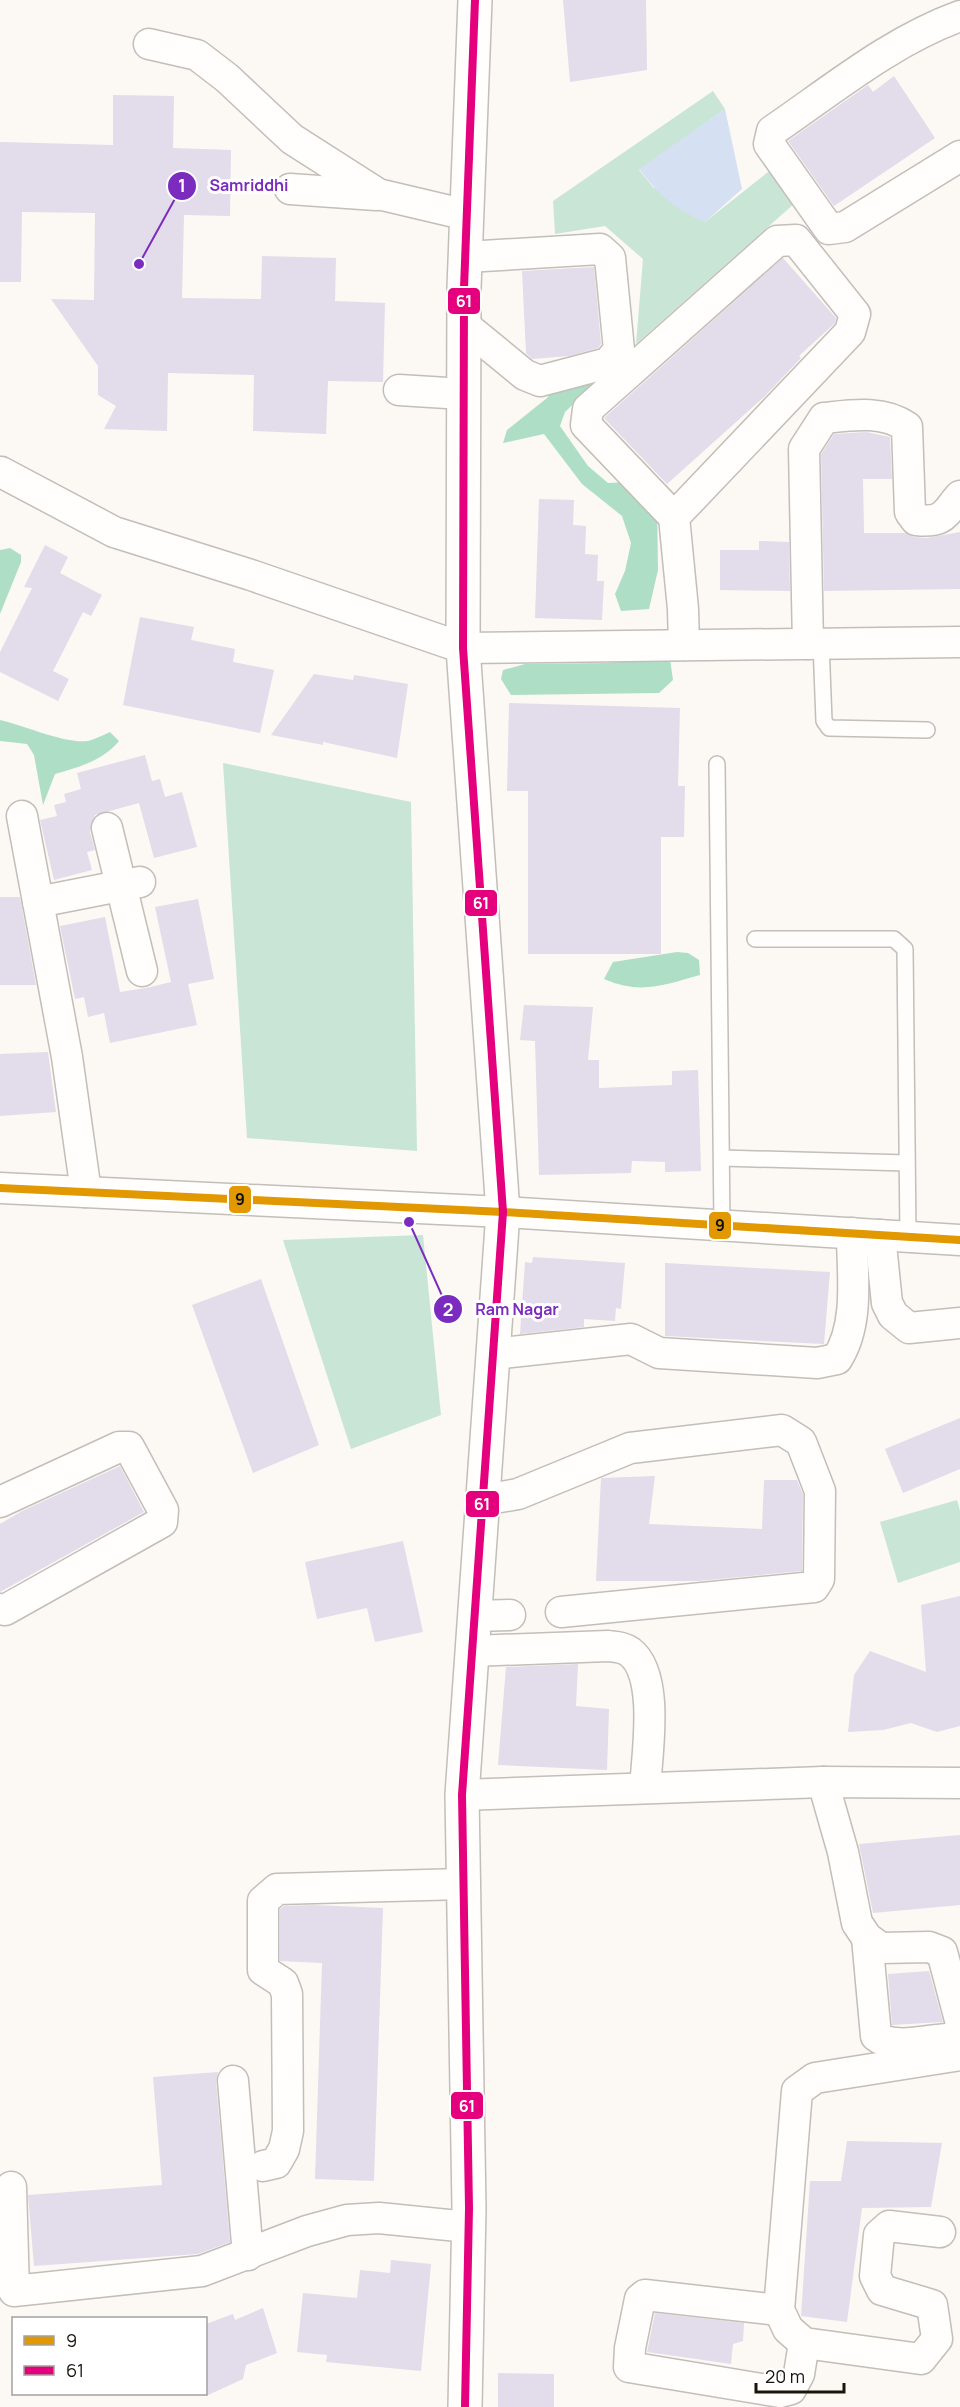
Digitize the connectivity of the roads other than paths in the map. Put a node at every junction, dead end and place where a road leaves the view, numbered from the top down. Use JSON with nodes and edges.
{"nodes":[{"id":1,"x":475,"y":0,"type":"edge"},
{"id":2,"x":960,"y":16,"type":"edge"},
{"id":3,"x":149,"y":44,"type":"dead end"},
{"id":4,"x":960,"y":156,"type":"edge"},
{"id":5,"x":290,"y":189,"type":"dead end"},
{"id":6,"x":388,"y":196,"type":"junction"},
{"id":7,"x":467,"y":214,"type":"junction"},
{"id":8,"x":466,"y":257,"type":"junction"},
{"id":9,"x":464,"y":326,"type":"junction"},
{"id":10,"x":399,"y":390,"type":"dead end"},
{"id":11,"x":463,"y":393,"type":"junction"},
{"id":12,"x":0,"y":472,"type":"edge"},
{"id":13,"x":960,"y":496,"type":"edge"},
{"id":14,"x":674,"y":517,"type":"junction"},
{"id":15,"x":960,"y":642,"type":"edge"},
{"id":16,"x":815,"y":644,"type":"junction"},
{"id":17,"x":684,"y":645,"type":"junction"},
{"id":18,"x":463,"y":648,"type":"junction"},
{"id":19,"x":927,"y":730,"type":"dead end"},
{"id":20,"x":717,"y":764,"type":"dead end"},
{"id":21,"x":22,"y":816,"type":"dead end"},
{"id":22,"x":107,"y":828,"type":"dead end"},
{"id":23,"x":130,"y":884,"type":"junction"},
{"id":24,"x":38,"y":902,"type":"junction"},
{"id":25,"x":755,"y":939,"type":"dead end"},
{"id":26,"x":142,"y":971,"type":"dead end"},
{"id":27,"x":722,"y":1158,"type":"junction"},
{"id":28,"x":907,"y":1163,"type":"junction"},
{"id":29,"x":0,"y":1188,"type":"edge"},
{"id":30,"x":86,"y":1192,"type":"junction"},
{"id":31,"x":502,"y":1212,"type":"junction"},
{"id":32,"x":722,"y":1225,"type":"junction"},
{"id":33,"x":880,"y":1235,"type":"junction"},
{"id":34,"x":960,"y":1240,"type":"edge"},
{"id":35,"x":960,"y":1323,"type":"edge"},
{"id":36,"x":493,"y":1354,"type":"junction"},
{"id":37,"x":483,"y":1500,"type":"junction"},
{"id":38,"x":0,"y":1502,"type":"edge"},
{"id":39,"x":0,"y":1609,"type":"edge"},
{"id":40,"x":561,"y":1612,"type":"dead end"},
{"id":41,"x":510,"y":1615,"type":"dead end"},
{"id":42,"x":475,"y":1616,"type":"junction"},
{"id":43,"x":472,"y":1651,"type":"junction"},
{"id":44,"x":823,"y":1782,"type":"junction"},
{"id":45,"x":960,"y":1783,"type":"edge"},
{"id":46,"x":645,"y":1788,"type":"junction"},
{"id":47,"x":462,"y":1795,"type":"junction"},
{"id":48,"x":463,"y":1884,"type":"junction"},
{"id":49,"x":867,"y":1938,"type":"junction"},
{"id":50,"x":960,"y":2020,"type":"edge"},
{"id":51,"x":960,"y":2037,"type":"edge"},
{"id":52,"x":960,"y":2055,"type":"edge"},
{"id":53,"x":233,"y":2081,"type":"dead end"},
{"id":54,"x":263,"y":2166,"type":"dead end"},
{"id":55,"x":11,"y":2187,"type":"dead end"},
{"id":56,"x":468,"y":2218,"type":"junction"},
{"id":57,"x":940,"y":2232,"type":"dead end"},
{"id":58,"x":248,"y":2255,"type":"junction"},
{"id":59,"x":7,"y":2292,"type":"edge"},
{"id":60,"x":779,"y":2310,"type":"junction"},
{"id":61,"x":804,"y":2343,"type":"junction"},
{"id":62,"x":465,"y":2407,"type":"edge"}],
"edges":[{"from":1,"to":7,"type":"street"},
{"from":2,"to":4,"type":"street"},
{"from":3,"to":6,"type":"street"},
{"from":5,"to":6,"type":"street"},
{"from":6,"to":7,"type":"street"},
{"from":7,"to":8,"type":"street"},
{"from":8,"to":9,"type":"street"},
{"from":8,"to":9,"type":"street"},
{"from":9,"to":11,"type":"street"},
{"from":10,"to":11,"type":"street"},
{"from":11,"to":18,"type":"street"},
{"from":12,"to":18,"type":"street"},
{"from":13,"to":16,"type":"street"},
{"from":14,"to":14,"type":"street"},
{"from":14,"to":17,"type":"street"},
{"from":15,"to":16,"type":"street"},
{"from":16,"to":17,"type":"street"},
{"from":16,"to":19,"type":"lane"},
{"from":17,"to":18,"type":"street"},
{"from":18,"to":31,"type":"street"},
{"from":20,"to":27,"type":"lane"},
{"from":21,"to":24,"type":"street"},
{"from":22,"to":23,"type":"street"},
{"from":23,"to":24,"type":"street"},
{"from":23,"to":26,"type":"street"},
{"from":24,"to":30,"type":"street"},
{"from":25,"to":28,"type":"lane"},
{"from":27,"to":28,"type":"lane"},
{"from":27,"to":32,"type":"lane"},
{"from":28,"to":33,"type":"lane"},
{"from":29,"to":30,"type":"street"},
{"from":30,"to":31,"type":"street"},
{"from":31,"to":32,"type":"street"},
{"from":31,"to":36,"type":"street"},
{"from":32,"to":33,"type":"street"},
{"from":33,"to":34,"type":"street"},
{"from":33,"to":35,"type":"street"},
{"from":33,"to":36,"type":"street"},
{"from":36,"to":37,"type":"street"},
{"from":37,"to":40,"type":"street"},
{"from":37,"to":42,"type":"street"},
{"from":38,"to":39,"type":"street"},
{"from":41,"to":42,"type":"street"},
{"from":42,"to":43,"type":"street"},
{"from":43,"to":46,"type":"street"},
{"from":43,"to":47,"type":"street"},
{"from":44,"to":45,"type":"street"},
{"from":44,"to":46,"type":"street"},
{"from":44,"to":49,"type":"street"},
{"from":46,"to":47,"type":"street"},
{"from":47,"to":48,"type":"street"},
{"from":48,"to":54,"type":"street"},
{"from":48,"to":56,"type":"street"},
{"from":49,"to":50,"type":"street"},
{"from":49,"to":51,"type":"street"},
{"from":52,"to":60,"type":"street"},
{"from":53,"to":58,"type":"street"},
{"from":55,"to":59,"type":"street"},
{"from":56,"to":58,"type":"street"},
{"from":56,"to":62,"type":"street"},
{"from":57,"to":61,"type":"street"},
{"from":58,"to":59,"type":"street"},
{"from":60,"to":61,"type":"street"},
{"from":60,"to":61,"type":"street"}]}
